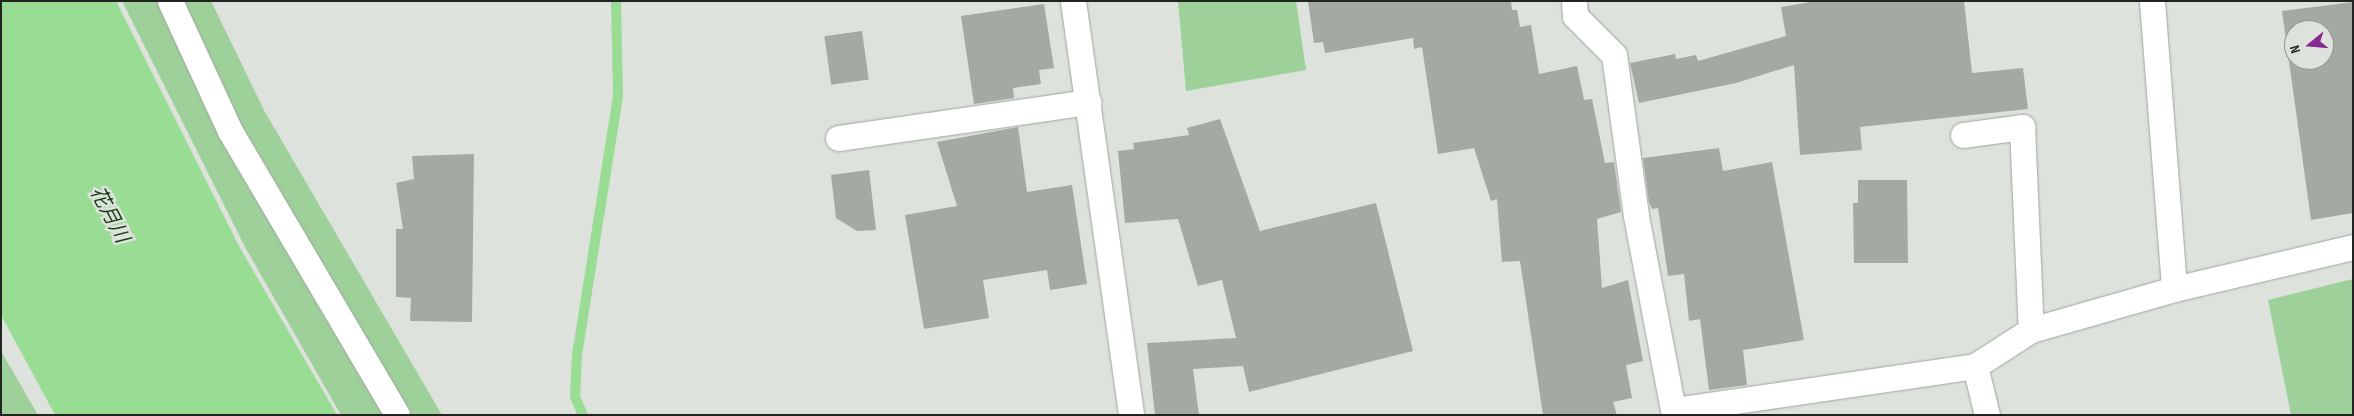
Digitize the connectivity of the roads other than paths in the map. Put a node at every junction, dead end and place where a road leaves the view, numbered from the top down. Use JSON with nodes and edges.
{"nodes":[{"id":1,"x":170,"y":1,"type":"edge"},
{"id":2,"x":1073,"y":1,"type":"edge"},
{"id":3,"x":1574,"y":1,"type":"edge"},
{"id":4,"x":2152,"y":1,"type":"edge"},
{"id":5,"x":1088,"y":102,"type":"junction"},
{"id":6,"x":1963,"y":135,"type":"dead end"},
{"id":7,"x":838,"y":138,"type":"dead end"},
{"id":8,"x":2353,"y":246,"type":"edge"},
{"id":9,"x":2174,"y":289,"type":"junction"},
{"id":10,"x":2032,"y":330,"type":"junction"},
{"id":11,"x":1975,"y":366,"type":"junction"},
{"id":12,"x":1674,"y":413,"type":"edge"},
{"id":13,"x":397,"y":415,"type":"edge"},
{"id":14,"x":1131,"y":415,"type":"edge"},
{"id":15,"x":1988,"y":415,"type":"edge"}],
"edges":[{"from":1,"to":13,"type":"street"},
{"from":2,"to":5,"type":"street"},
{"from":3,"to":12,"type":"street"},
{"from":4,"to":9,"type":"street"},
{"from":5,"to":7,"type":"street"},
{"from":5,"to":14,"type":"street"},
{"from":6,"to":10,"type":"street"},
{"from":8,"to":9,"type":"street"},
{"from":9,"to":10,"type":"street"},
{"from":10,"to":11,"type":"street"},
{"from":11,"to":12,"type":"street"},
{"from":11,"to":15,"type":"street"}]}
